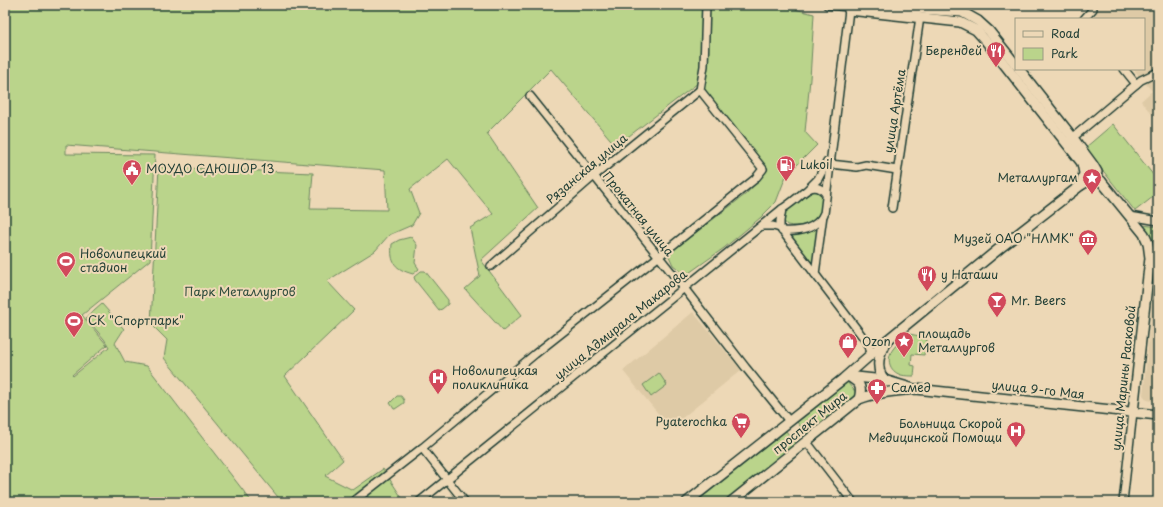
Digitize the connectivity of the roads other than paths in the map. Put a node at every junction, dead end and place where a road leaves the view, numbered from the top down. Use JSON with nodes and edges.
{"nodes":[{"id":1,"x":706,"y":5,"type":"edge"},
{"id":2,"x":827,"y":5,"type":"edge"},
{"id":3,"x":865,"y":5,"type":"edge"},
{"id":4,"x":1092,"y":5,"type":"edge"},
{"id":5,"x":849,"y":7,"type":"edge"},
{"id":6,"x":920,"y":17,"type":"junction"},
{"id":7,"x":1085,"y":18,"type":"edge"},
{"id":8,"x":1015,"y":64,"type":"edge"},
{"id":9,"x":1015,"y":67,"type":"edge"},
{"id":10,"x":1125,"y":70,"type":"edge"},
{"id":11,"x":1158,"y":72,"type":"edge"},
{"id":12,"x":1022,"y":73,"type":"edge"},
{"id":13,"x":1139,"y":82,"type":"junction"},
{"id":14,"x":700,"y":90,"type":"junction"},
{"id":15,"x":530,"y":96,"type":"dead end"},
{"id":16,"x":1070,"y":140,"type":"junction"},
{"id":17,"x":831,"y":155,"type":"junction"},
{"id":18,"x":1082,"y":163,"type":"junction"},
{"id":19,"x":830,"y":164,"type":"junction"},
{"id":20,"x":897,"y":170,"type":"junction"},
{"id":21,"x":594,"y":176,"type":"junction"},
{"id":22,"x":1101,"y":181,"type":"junction"},
{"id":23,"x":1081,"y":185,"type":"junction"},
{"id":24,"x":808,"y":189,"type":"junction"},
{"id":25,"x":826,"y":194,"type":"junction"},
{"id":26,"x":892,"y":208,"type":"dead end"},
{"id":27,"x":782,"y":210,"type":"junction"},
{"id":28,"x":824,"y":214,"type":"junction"},
{"id":29,"x":1130,"y":216,"type":"junction"},
{"id":30,"x":1158,"y":221,"type":"edge"},
{"id":31,"x":762,"y":226,"type":"junction"},
{"id":32,"x":781,"y":229,"type":"junction"},
{"id":33,"x":1158,"y":251,"type":"edge"},
{"id":34,"x":658,"y":257,"type":"junction"},
{"id":35,"x":1150,"y":258,"type":"junction"},
{"id":36,"x":491,"y":266,"type":"dead end"},
{"id":37,"x":815,"y":274,"type":"junction"},
{"id":38,"x":684,"y":288,"type":"junction"},
{"id":39,"x":885,"y":342,"type":"junction"},
{"id":40,"x":870,"y":350,"type":"junction"},
{"id":41,"x":879,"y":370,"type":"junction"},
{"id":42,"x":846,"y":376,"type":"junction"},
{"id":43,"x":884,"y":380,"type":"junction"},
{"id":44,"x":916,"y":389,"type":"junction"},
{"id":45,"x":898,"y":391,"type":"junction"},
{"id":46,"x":859,"y":399,"type":"junction"},
{"id":47,"x":1133,"y":412,"type":"junction"},
{"id":48,"x":1158,"y":415,"type":"edge"},
{"id":49,"x":789,"y":421,"type":"junction"},
{"id":50,"x":806,"y":441,"type":"junction"},
{"id":51,"x":422,"y":448,"type":"junction"},
{"id":52,"x":447,"y":479,"type":"junction"},
{"id":53,"x":353,"y":502,"type":"edge"},
{"id":54,"x":419,"y":502,"type":"edge"},
{"id":55,"x":465,"y":502,"type":"edge"},
{"id":56,"x":687,"y":502,"type":"edge"},
{"id":57,"x":731,"y":502,"type":"edge"},
{"id":58,"x":853,"y":502,"type":"edge"},
{"id":59,"x":1123,"y":502,"type":"edge"}],
"edges":[{"from":1,"to":14,"type":"street"},
{"from":2,"to":5,"type":"street"},
{"from":3,"to":8,"type":"main road"},
{"from":4,"to":7,"type":"street"},
{"from":5,"to":6,"type":"main road"},
{"from":5,"to":17,"type":"street"},
{"from":6,"to":9,"type":"main road"},
{"from":6,"to":20,"type":"street","name":"улица Артёма"},
{"from":10,"to":13,"type":"street"},
{"from":11,"to":13,"type":"street"},
{"from":12,"to":16,"type":"main road"},
{"from":13,"to":16,"type":"street"},
{"from":14,"to":21,"type":"street","name":"Рязанская улица"},
{"from":14,"to":34,"type":"street"},
{"from":15,"to":21,"type":"street","name":"Прокатная улица"},
{"from":16,"to":18,"type":"main road"},
{"from":16,"to":22,"type":"main road"},
{"from":17,"to":19,"type":"street"},
{"from":17,"to":24,"type":"street"},
{"from":18,"to":22,"type":"main road"},
{"from":18,"to":23,"type":"main road"},
{"from":19,"to":20,"type":"street"},
{"from":19,"to":25,"type":"street"},
{"from":20,"to":26,"type":"street","name":"улица Артёма"},
{"from":21,"to":34,"type":"street","name":"Прокатная улица"},
{"from":21,"to":36,"type":"street","name":"Рязанская улица"},
{"from":22,"to":23,"type":"main road"},
{"from":22,"to":29,"type":"main road"},
{"from":23,"to":39,"type":"main road"},
{"from":24,"to":25,"type":"street"},
{"from":24,"to":27,"type":"street","name":"улица Адмирала Макарова"},
{"from":25,"to":28,"type":"street"},
{"from":27,"to":31,"type":"street","name":"улица Адмирала Макарова"},
{"from":27,"to":32,"type":"street"},
{"from":28,"to":32,"type":"street"},
{"from":28,"to":37,"type":"street"},
{"from":29,"to":30,"type":"street"},
{"from":29,"to":35,"type":"main road"},
{"from":31,"to":32,"type":"street"},
{"from":31,"to":38,"type":"street","name":"улица Адмирала Макарова"},
{"from":32,"to":37,"type":"street"},
{"from":33,"to":35,"type":"street"},
{"from":34,"to":38,"type":"street","name":"Прокатная улица"},
{"from":34,"to":51,"type":"street"},
{"from":35,"to":47,"type":"main road","name":"улица Марины Расковой"},
{"from":37,"to":40,"type":"street"},
{"from":38,"to":49,"type":"street","name":"Прокатная улица"},
{"from":38,"to":52,"type":"street","name":"улица Адмирала Макарова"},
{"from":39,"to":40,"type":"main road","name":"проспект Мира"},
{"from":39,"to":41,"type":"main road"},
{"from":40,"to":41,"type":"main road"},
{"from":40,"to":42,"type":"main road","name":"проспект Мира"},
{"from":41,"to":43,"type":"main road"},
{"from":42,"to":43,"type":"main road"},
{"from":42,"to":46,"type":"main road"},
{"from":42,"to":49,"type":"main road","name":"проспект Мира"},
{"from":43,"to":44,"type":"main road"},
{"from":43,"to":45,"type":"main road"},
{"from":44,"to":45,"type":"main road","name":"проспект Мира"},
{"from":44,"to":47,"type":"main road","name":"улица 9-го Мая"},
{"from":45,"to":46,"type":"main road","name":"проспект Мира"},
{"from":46,"to":50,"type":"main road","name":"проспект Мира"},
{"from":47,"to":48,"type":"main road","name":"улица 9-го Мая"},
{"from":47,"to":59,"type":"street","name":"улица Марины Расковой"},
{"from":49,"to":56,"type":"main road","name":"проспект Мира"},
{"from":50,"to":57,"type":"main road","name":"проспект Мира"},
{"from":50,"to":58,"type":"street"},
{"from":51,"to":52,"type":"street"},
{"from":51,"to":53,"type":"street"},
{"from":52,"to":54,"type":"street","name":"улица Адмирала Макарова"},
{"from":52,"to":55,"type":"street"}]}
